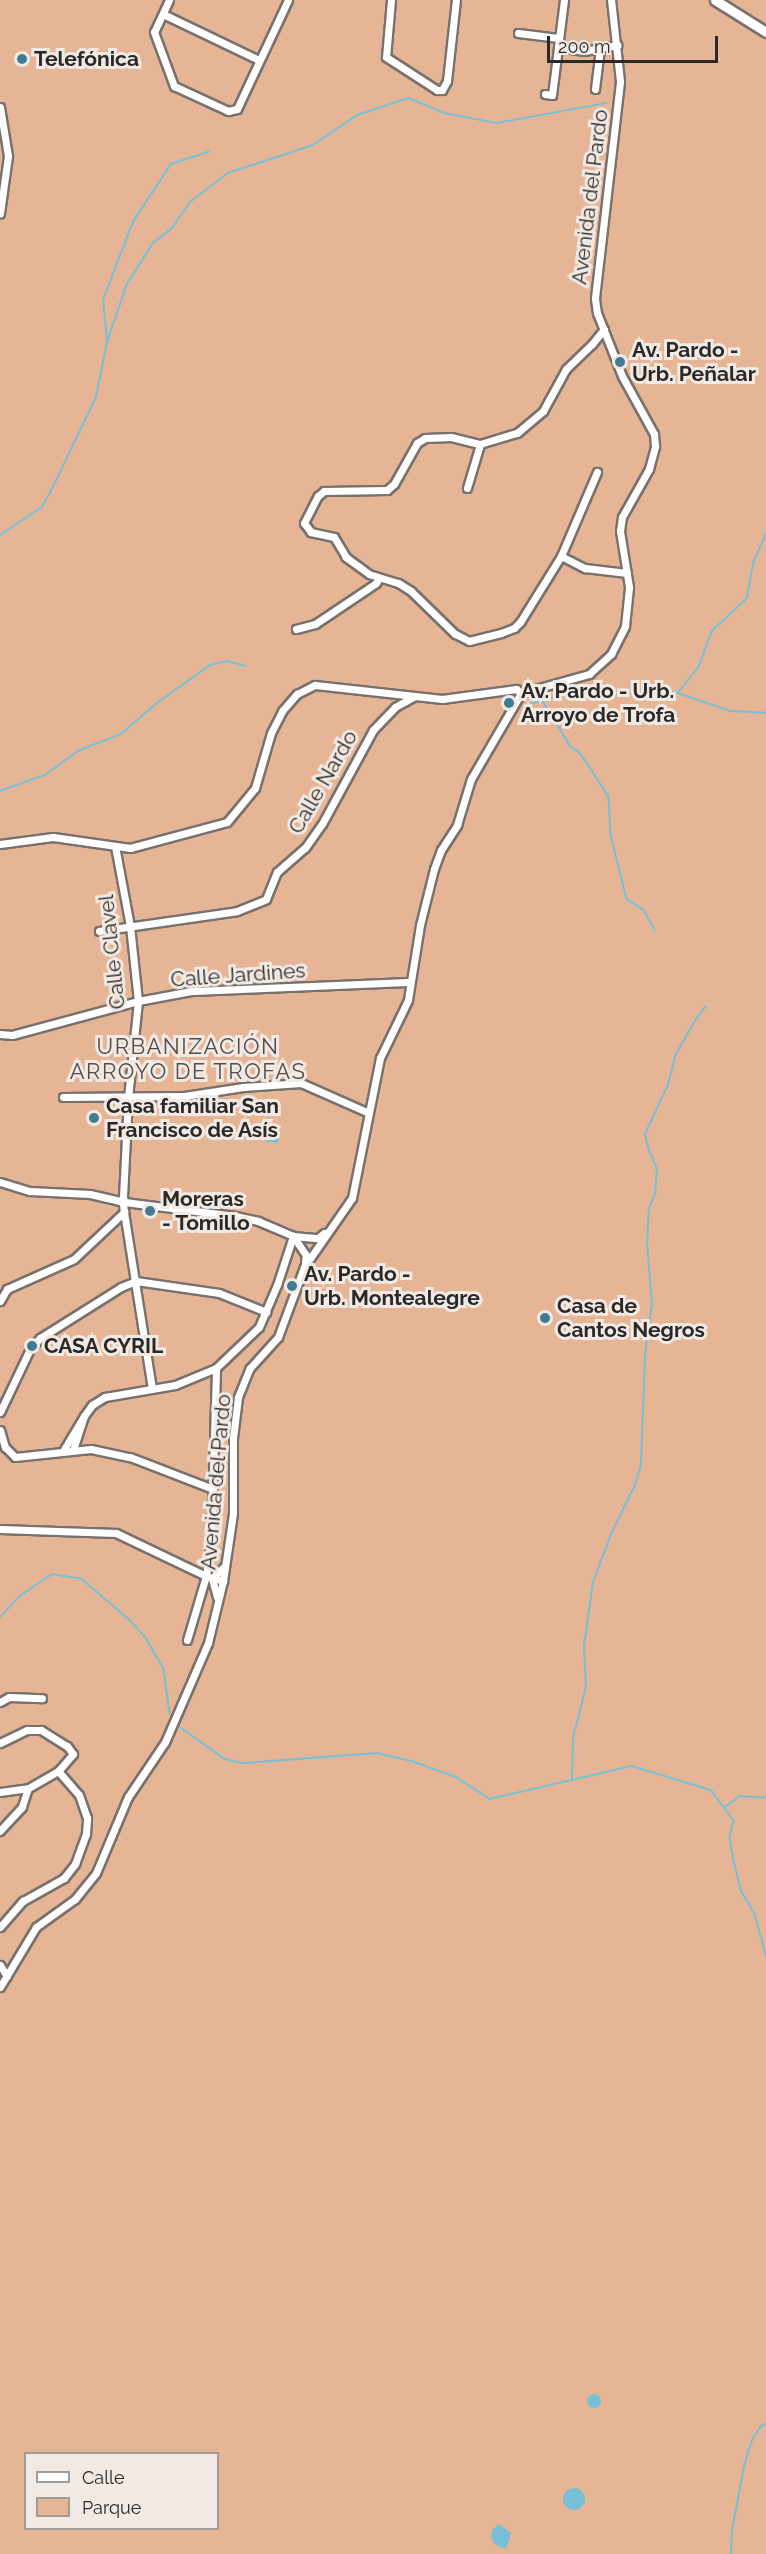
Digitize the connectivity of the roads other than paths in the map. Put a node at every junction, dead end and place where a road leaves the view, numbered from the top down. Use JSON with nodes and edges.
{"nodes":[{"id":1,"x":169,"y":0,"type":"edge"},
{"id":2,"x":288,"y":0,"type":"edge"},
{"id":3,"x":391,"y":0,"type":"edge"},
{"id":4,"x":456,"y":0,"type":"edge"},
{"id":5,"x":564,"y":0,"type":"edge"},
{"id":6,"x":611,"y":0,"type":"edge"},
{"id":7,"x":715,"y":0,"type":"edge"},
{"id":8,"x":163,"y":14,"type":"junction"},
{"id":9,"x":613,"y":26,"type":"junction"},
{"id":10,"x":766,"y":32,"type":"edge"},
{"id":11,"x":518,"y":33,"type":"dead end"},
{"id":12,"x":559,"y":38,"type":"junction"},
{"id":13,"x":617,"y":45,"type":"junction"},
{"id":14,"x":558,"y":47,"type":"junction"},
{"id":15,"x":602,"y":48,"type":"junction"},
{"id":16,"x":260,"y":60,"type":"junction"},
{"id":17,"x":620,"y":62,"type":"junction"},
{"id":18,"x":595,"y":89,"type":"dead end"},
{"id":19,"x":545,"y":94,"type":"dead end"},
{"id":20,"x":0,"y":107,"type":"edge"},
{"id":21,"x":1,"y":193,"type":"edge"},
{"id":22,"x":0,"y":213,"type":"edge"},
{"id":23,"x":604,"y":329,"type":"junction"},
{"id":24,"x":609,"y":341,"type":"junction"},
{"id":25,"x":592,"y":344,"type":"junction"},
{"id":26,"x":480,"y":444,"type":"junction"},
{"id":27,"x":597,"y":472,"type":"dead end"},
{"id":28,"x":467,"y":488,"type":"dead end"},
{"id":29,"x":561,"y":556,"type":"junction"},
{"id":30,"x":627,"y":573,"type":"junction"},
{"id":31,"x":379,"y":578,"type":"junction"},
{"id":32,"x":296,"y":629,"type":"dead end"},
{"id":33,"x":521,"y":693,"type":"junction"},
{"id":34,"x":414,"y":697,"type":"junction"},
{"id":35,"x":0,"y":844,"type":"edge"},
{"id":36,"x":115,"y":846,"type":"junction"},
{"id":37,"x":130,"y":926,"type":"junction"},
{"id":38,"x":99,"y":931,"type":"dead end"},
{"id":39,"x":410,"y":982,"type":"junction"},
{"id":40,"x":138,"y":1001,"type":"junction"},
{"id":41,"x":0,"y":1034,"type":"edge"},
{"id":42,"x":63,"y":1097,"type":"dead end"},
{"id":43,"x":128,"y":1098,"type":"junction"},
{"id":44,"x":369,"y":1113,"type":"junction"},
{"id":45,"x":0,"y":1182,"type":"edge"},
{"id":46,"x":123,"y":1203,"type":"junction"},
{"id":47,"x":348,"y":1206,"type":"junction"},
{"id":48,"x":293,"y":1236,"type":"junction"},
{"id":49,"x":308,"y":1243,"type":"junction"},
{"id":50,"x":304,"y":1267,"type":"junction"},
{"id":51,"x":136,"y":1281,"type":"junction"},
{"id":52,"x":0,"y":1301,"type":"edge"},
{"id":53,"x":266,"y":1312,"type":"junction"},
{"id":54,"x":216,"y":1368,"type":"junction"},
{"id":55,"x":152,"y":1389,"type":"junction"},
{"id":56,"x":0,"y":1412,"type":"edge"},
{"id":57,"x":84,"y":1416,"type":"junction"},
{"id":58,"x":0,"y":1430,"type":"edge"},
{"id":59,"x":63,"y":1450,"type":"junction"},
{"id":60,"x":73,"y":1450,"type":"junction"},
{"id":61,"x":213,"y":1489,"type":"junction"},
{"id":62,"x":0,"y":1529,"type":"edge"},
{"id":63,"x":226,"y":1563,"type":"junction"},
{"id":64,"x":209,"y":1577,"type":"junction"},
{"id":65,"x":223,"y":1581,"type":"junction"},
{"id":66,"x":218,"y":1605,"type":"junction"},
{"id":67,"x":187,"y":1640,"type":"dead end"},
{"id":68,"x":42,"y":1698,"type":"dead end"},
{"id":69,"x":0,"y":1702,"type":"edge"},
{"id":70,"x":0,"y":1743,"type":"edge"},
{"id":71,"x":58,"y":1772,"type":"junction"},
{"id":72,"x":28,"y":1788,"type":"junction"},
{"id":73,"x":0,"y":1792,"type":"edge"},
{"id":74,"x":0,"y":1831,"type":"edge"},
{"id":75,"x":0,"y":1927,"type":"edge"},
{"id":76,"x":0,"y":1965,"type":"edge"},
{"id":77,"x":7,"y":1976,"type":"junction"},
{"id":78,"x":0,"y":1987,"type":"edge"}],
"edges":[{"from":1,"to":8,"type":"street"},
{"from":2,"to":16,"type":"street"},
{"from":3,"to":4,"type":"street"},
{"from":5,"to":12,"type":"street"},
{"from":6,"to":9,"type":"street","name":"Avenida del Pardo"},
{"from":7,"to":10,"type":"main road"},
{"from":8,"to":16,"type":"street"},
{"from":8,"to":16,"type":"street"},
{"from":9,"to":13,"type":"street","name":"Avenida del Pardo"},
{"from":9,"to":15,"type":"street","name":"Avenida del Pardo"},
{"from":11,"to":12,"type":"street"},
{"from":12,"to":14,"type":"street"},
{"from":13,"to":15,"type":"street"},
{"from":13,"to":17,"type":"street","name":"Avenida del Pardo"},
{"from":14,"to":15,"type":"street"},
{"from":14,"to":19,"type":"street"},
{"from":15,"to":17,"type":"street"},
{"from":15,"to":18,"type":"street","name":"Avenida del Pardo"},
{"from":17,"to":23,"type":"street","name":"Avenida del Pardo"},
{"from":20,"to":21,"type":"street"},
{"from":21,"to":22,"type":"street"},
{"from":23,"to":24,"type":"street","name":"Avenida del Pardo"},
{"from":23,"to":25,"type":"street"},
{"from":24,"to":25,"type":"street"},
{"from":24,"to":30,"type":"street","name":"Avenida del Pardo"},
{"from":25,"to":26,"type":"street"},
{"from":26,"to":28,"type":"street"},
{"from":26,"to":31,"type":"street"},
{"from":27,"to":29,"type":"street"},
{"from":29,"to":30,"type":"street"},
{"from":29,"to":31,"type":"street"},
{"from":30,"to":33,"type":"street","name":"Avenida del Pardo"},
{"from":31,"to":32,"type":"street"},
{"from":33,"to":34,"type":"street"},
{"from":33,"to":39,"type":"street","name":"Avenida del Pardo"},
{"from":34,"to":36,"type":"street"},
{"from":34,"to":37,"type":"street","name":"Calle Nardo"},
{"from":35,"to":36,"type":"street"},
{"from":36,"to":37,"type":"street","name":"Calle Clavel"},
{"from":37,"to":38,"type":"street","name":"Calle Nardo"},
{"from":37,"to":40,"type":"street","name":"Calle Clavel"},
{"from":39,"to":40,"type":"street","name":"Calle Jardines"},
{"from":39,"to":44,"type":"street","name":"Avenida del Pardo"},
{"from":40,"to":41,"type":"street","name":"Calle Jardines"},
{"from":40,"to":43,"type":"street","name":"Calle Clavel"},
{"from":42,"to":43,"type":"street"},
{"from":43,"to":44,"type":"street"},
{"from":43,"to":46,"type":"street","name":"Calle Clavel"},
{"from":44,"to":47,"type":"street","name":"Avenida del Pardo"},
{"from":45,"to":46,"type":"street"},
{"from":46,"to":48,"type":"street"},
{"from":46,"to":51,"type":"street","name":"Calle Clavel"},
{"from":46,"to":52,"type":"street"},
{"from":47,"to":49,"type":"street","name":"Avenida del Pardo"},
{"from":47,"to":49,"type":"street"},
{"from":48,"to":49,"type":"street"},
{"from":48,"to":53,"type":"street"},
{"from":49,"to":50,"type":"street","name":"Avenida del Pardo"},
{"from":49,"to":50,"type":"street"},
{"from":50,"to":63,"type":"street","name":"Avenida del Pardo"},
{"from":51,"to":53,"type":"street"},
{"from":51,"to":55,"type":"street","name":"Calle Clavel"},
{"from":51,"to":56,"type":"street"},
{"from":53,"to":54,"type":"street"},
{"from":54,"to":55,"type":"street"},
{"from":54,"to":61,"type":"street"},
{"from":55,"to":57,"type":"street"},
{"from":57,"to":59,"type":"street"},
{"from":57,"to":60,"type":"street"},
{"from":58,"to":59,"type":"street"},
{"from":59,"to":60,"type":"street"},
{"from":60,"to":61,"type":"street"},
{"from":61,"to":64,"type":"street"},
{"from":62,"to":64,"type":"street"},
{"from":63,"to":64,"type":"street"},
{"from":63,"to":65,"type":"street","name":"Avenida del Pardo"},
{"from":64,"to":65,"type":"street"},
{"from":64,"to":66,"type":"street"},
{"from":64,"to":67,"type":"street"},
{"from":65,"to":66,"type":"street","name":"Avenida del Pardo"},
{"from":66,"to":77,"type":"street","name":"Avenida del Pardo"},
{"from":68,"to":69,"type":"street"},
{"from":70,"to":71,"type":"street"},
{"from":71,"to":72,"type":"street"},
{"from":71,"to":75,"type":"street"},
{"from":72,"to":73,"type":"street"},
{"from":72,"to":74,"type":"street"},
{"from":76,"to":77,"type":"street"},
{"from":77,"to":78,"type":"street","name":"Avenida del Pardo"}]}
